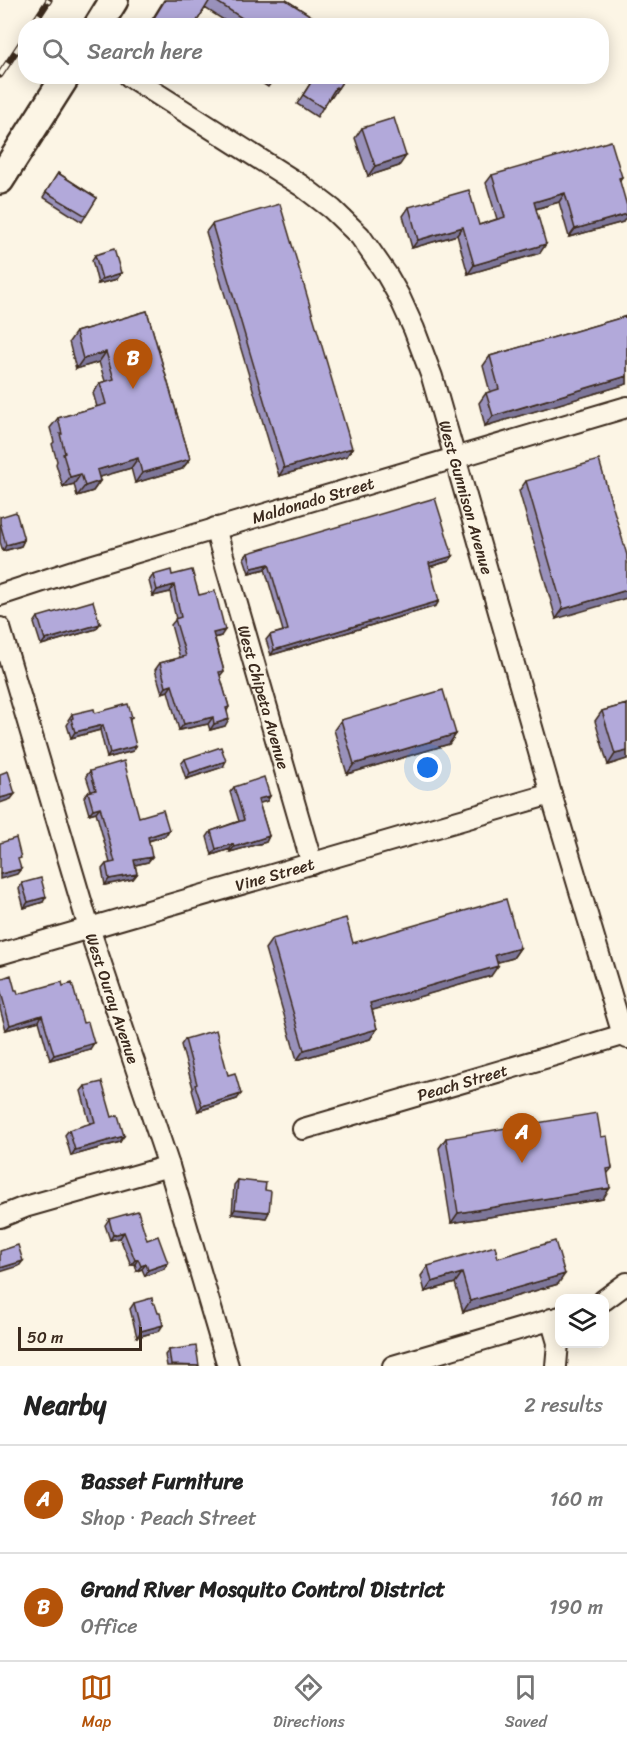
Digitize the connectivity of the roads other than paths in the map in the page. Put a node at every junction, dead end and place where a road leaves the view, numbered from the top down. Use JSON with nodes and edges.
{"nodes":[{"id":1,"x":114,"y":0,"type":"edge"},
{"id":2,"x":103,"y":18,"type":"edge"},
{"id":3,"x":61,"y":84,"type":"edge"},
{"id":4,"x":142,"y":84,"type":"edge"},
{"id":5,"x":0,"y":180,"type":"edge"},
{"id":6,"x":627,"y":407,"type":"edge"},
{"id":7,"x":455,"y":457,"type":"junction"},
{"id":8,"x":215,"y":528,"type":"junction"},
{"id":9,"x":0,"y":595,"type":"edge"},
{"id":10,"x":0,"y":628,"type":"edge"},
{"id":11,"x":551,"y":794,"type":"junction"},
{"id":12,"x":312,"y":864,"type":"junction"},
{"id":13,"x":89,"y":928,"type":"junction"},
{"id":14,"x":0,"y":954,"type":"edge"},
{"id":15,"x":625,"y":1036,"type":"edge"},
{"id":16,"x":303,"y":1129,"type":"dead end"},
{"id":17,"x":169,"y":1166,"type":"junction"},
{"id":18,"x":0,"y":1217,"type":"edge"},
{"id":19,"x":627,"y":1283,"type":"edge"},
{"id":20,"x":609,"y":1296,"type":"edge"},
{"id":21,"x":555,"y":1318,"type":"edge"},
{"id":22,"x":557,"y":1348,"type":"edge"},
{"id":23,"x":228,"y":1366,"type":"edge"},
{"id":24,"x":393,"y":1366,"type":"edge"},
{"id":25,"x":555,"y":1366,"type":"edge"}],
"edges":[{"from":1,"to":2,"type":"street"},
{"from":3,"to":5,"type":"street"},
{"from":4,"to":7,"type":"street","name":"West Gunnison Avenue"},
{"from":6,"to":7,"type":"street","name":"Maldonado Street"},
{"from":7,"to":8,"type":"street","name":"Maldonado Street"},
{"from":7,"to":11,"type":"street","name":"West Gunnison Avenue"},
{"from":8,"to":9,"type":"street","name":"Maldonado Street"},
{"from":8,"to":12,"type":"street","name":"West Chipeta Avenue"},
{"from":10,"to":13,"type":"street","name":"West Ouray Avenue"},
{"from":11,"to":12,"type":"street","name":"Vine Street"},
{"from":11,"to":15,"type":"street","name":"West Gunnison Avenue"},
{"from":12,"to":13,"type":"street","name":"Vine Street"},
{"from":13,"to":14,"type":"street","name":"Vine Street"},
{"from":13,"to":17,"type":"street","name":"West Ouray Avenue"},
{"from":15,"to":16,"type":"street","name":"Peach Street"},
{"from":17,"to":18,"type":"street"},
{"from":17,"to":23,"type":"street","name":"West Ouray Avenue"},
{"from":19,"to":20,"type":"street"},
{"from":21,"to":24,"type":"street"},
{"from":22,"to":25,"type":"street"}]}
